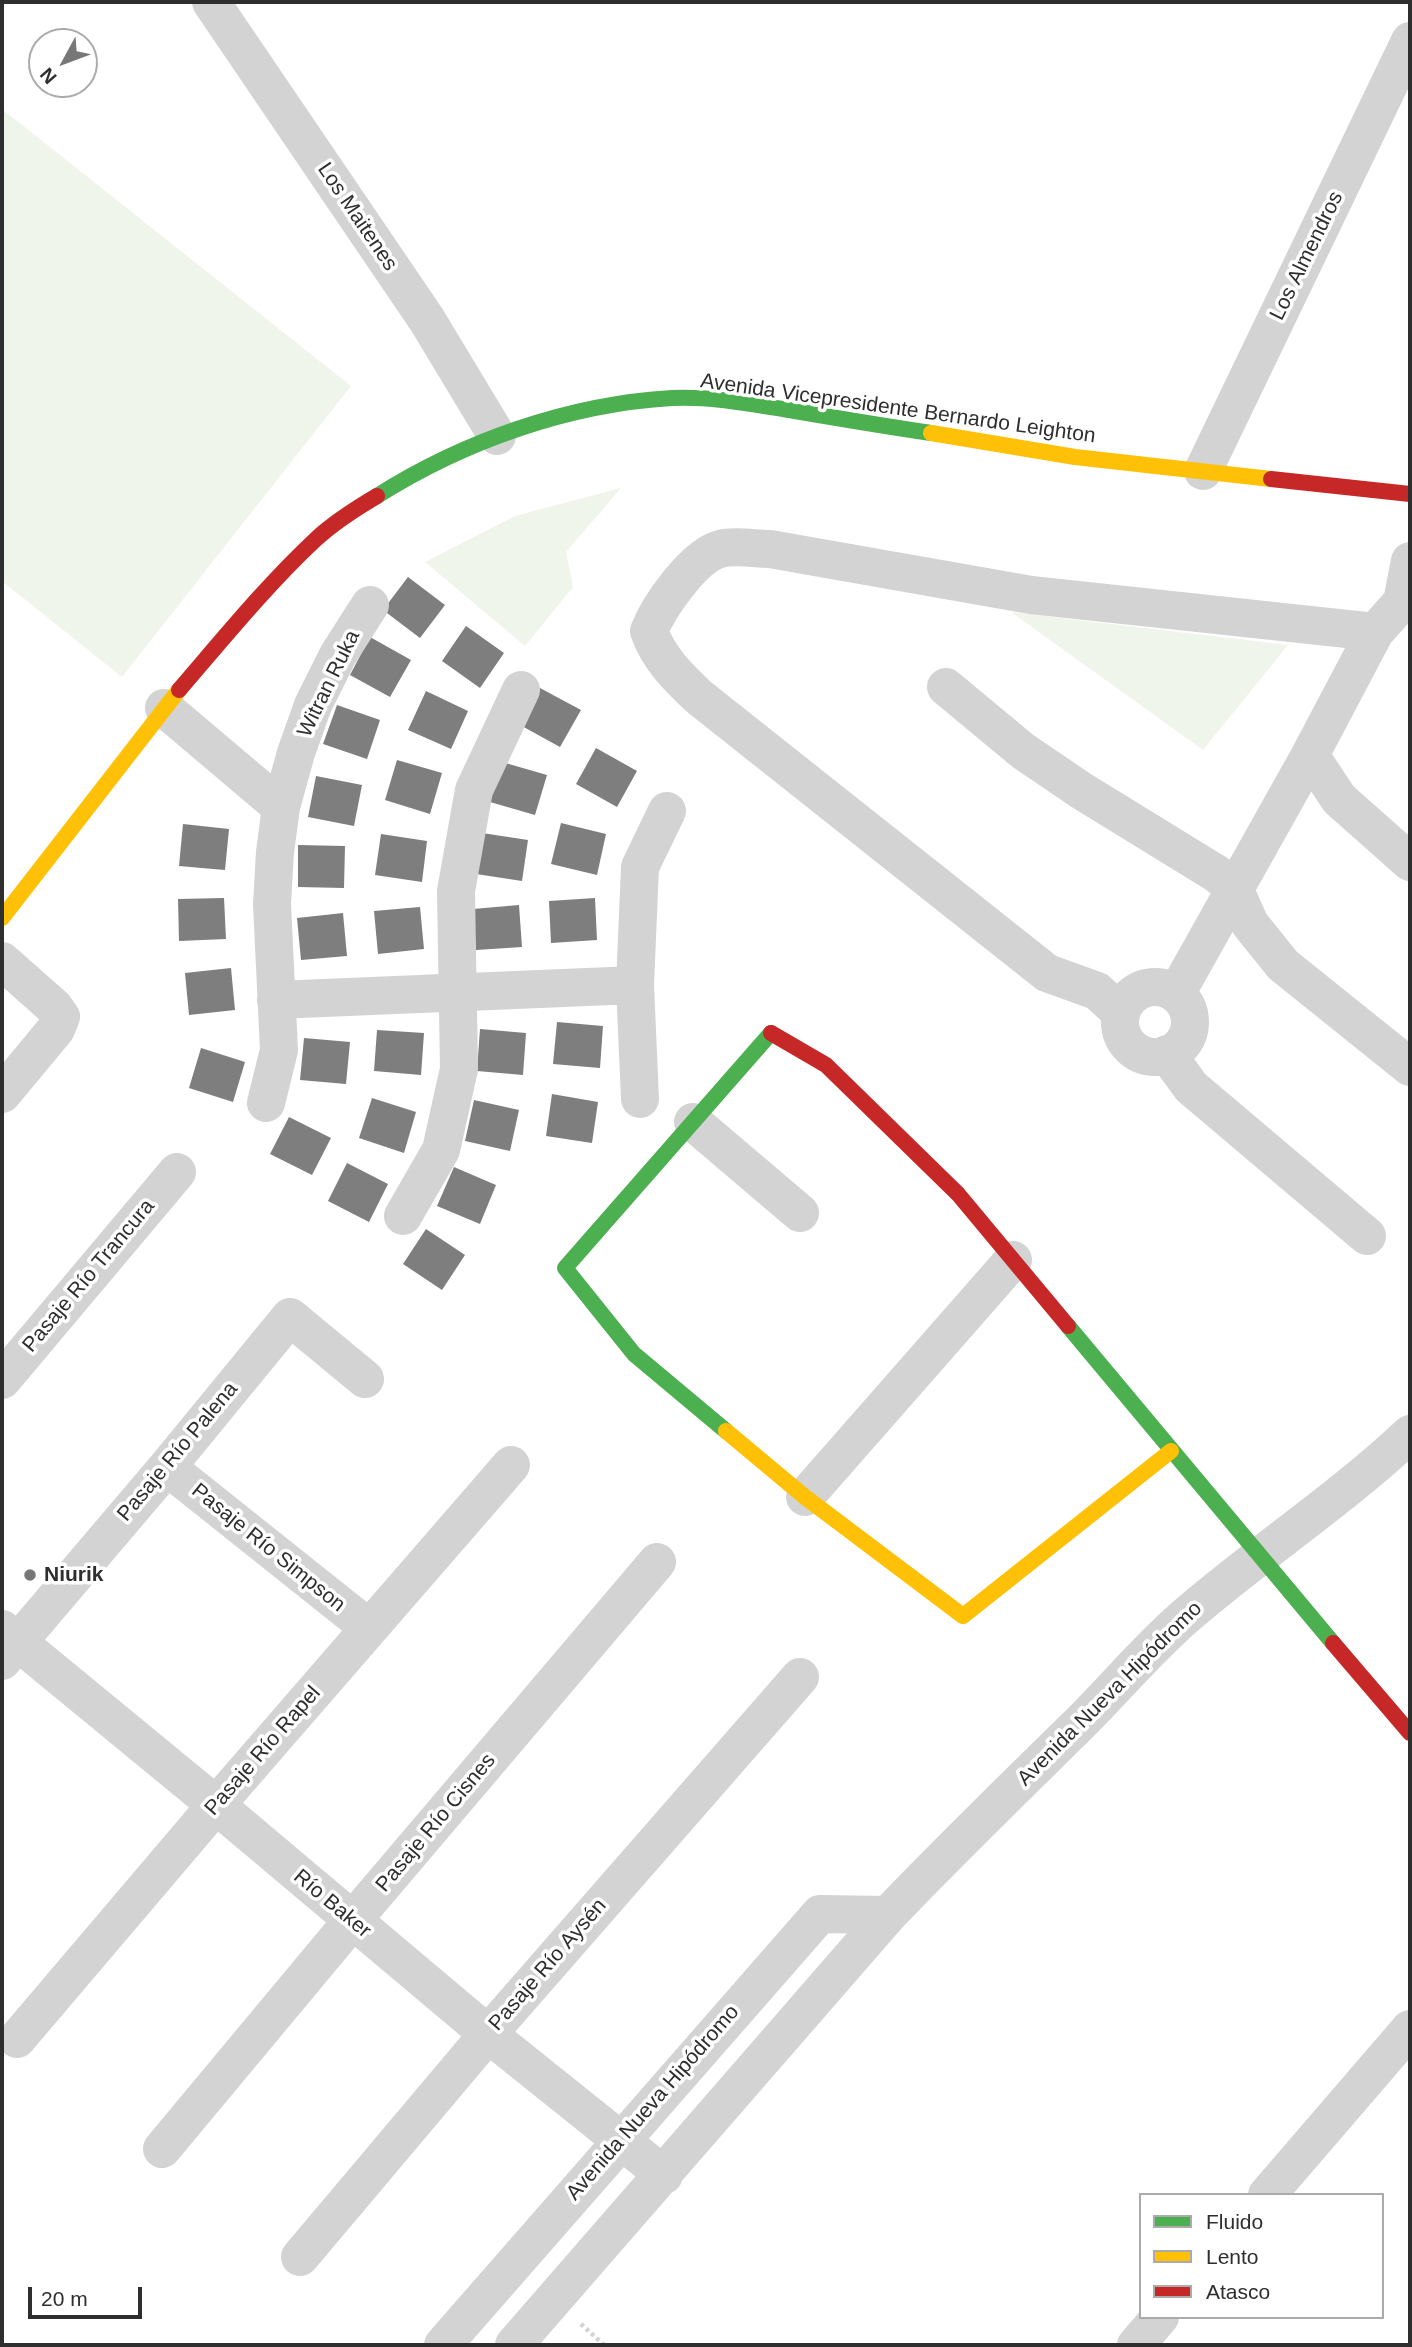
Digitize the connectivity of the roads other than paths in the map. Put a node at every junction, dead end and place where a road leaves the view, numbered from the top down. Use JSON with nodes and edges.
{"nodes":[{"id":1,"x":211,"y":2,"type":"edge"},
{"id":2,"x":1410,"y":41,"type":"edge"},
{"id":3,"x":497,"y":436,"type":"junction"},
{"id":4,"x":1203,"y":471,"type":"junction"},
{"id":5,"x":1410,"y":494,"type":"edge"},
{"id":6,"x":1410,"y":561,"type":"edge"},
{"id":7,"x":370,"y":605,"type":"dead end"},
{"id":8,"x":1406,"y":607,"type":"edge"},
{"id":9,"x":1375,"y":632,"type":"junction"},
{"id":10,"x":946,"y":687,"type":"dead end"},
{"id":11,"x":521,"y":690,"type":"dead end"},
{"id":12,"x":164,"y":708,"type":"junction"},
{"id":13,"x":1310,"y":755,"type":"junction"},
{"id":14,"x":281,"y":807,"type":"junction"},
{"id":15,"x":667,"y":811,"type":"dead end"},
{"id":16,"x":1410,"y":862,"type":"edge"},
{"id":17,"x":1234,"y":888,"type":"junction"},
{"id":18,"x":2,"y":918,"type":"edge"},
{"id":19,"x":2,"y":961,"type":"edge"},
{"id":20,"x":635,"y":985,"type":"junction"},
{"id":21,"x":460,"y":993,"type":"junction"},
{"id":22,"x":1175,"y":994,"type":"junction"},
{"id":23,"x":276,"y":1000,"type":"junction"},
{"id":24,"x":1121,"y":1013,"type":"junction"},
{"id":25,"x":1167,"y":1054,"type":"junction"},
{"id":26,"x":1410,"y":1067,"type":"edge"},
{"id":27,"x":2,"y":1094,"type":"edge"},
{"id":28,"x":640,"y":1099,"type":"dead end"},
{"id":29,"x":266,"y":1103,"type":"dead end"},
{"id":30,"x":693,"y":1122,"type":"junction"},
{"id":31,"x":177,"y":1172,"type":"dead end"},
{"id":32,"x":800,"y":1213,"type":"dead end"},
{"id":33,"x":403,"y":1216,"type":"dead end"},
{"id":34,"x":1367,"y":1236,"type":"dead end"},
{"id":35,"x":1013,"y":1260,"type":"junction"},
{"id":36,"x":365,"y":1379,"type":"dead end"},
{"id":37,"x":2,"y":1380,"type":"edge"},
{"id":38,"x":1410,"y":1434,"type":"edge"},
{"id":39,"x":1171,"y":1451,"type":"junction"},
{"id":40,"x":511,"y":1465,"type":"dead end"},
{"id":41,"x":167,"y":1467,"type":"junction"},
{"id":42,"x":805,"y":1497,"type":"junction"},
{"id":43,"x":1260,"y":1557,"type":"junction"},
{"id":44,"x":657,"y":1562,"type":"dead end"},
{"id":45,"x":369,"y":1628,"type":"junction"},
{"id":46,"x":7,"y":1644,"type":"edge"},
{"id":47,"x":800,"y":1677,"type":"dead end"},
{"id":48,"x":1410,"y":1733,"type":"edge"},
{"id":49,"x":216,"y":1805,"type":"junction"},
{"id":50,"x":888,"y":1915,"type":"junction"},
{"id":51,"x":352,"y":1921,"type":"junction"},
{"id":52,"x":1410,"y":2029,"type":"edge"},
{"id":53,"x":488,"y":2034,"type":"junction"},
{"id":54,"x":17,"y":2039,"type":"dead end"},
{"id":55,"x":621,"y":2140,"type":"junction"},
{"id":56,"x":162,"y":2149,"type":"dead end"},
{"id":57,"x":664,"y":2175,"type":"junction"},
{"id":58,"x":1269,"y":2193,"type":"edge"},
{"id":59,"x":300,"y":2257,"type":"dead end"},
{"id":60,"x":1158,"y":2319,"type":"edge"},
{"id":61,"x":443,"y":2345,"type":"edge"},
{"id":62,"x":514,"y":2345,"type":"edge"},
{"id":63,"x":1136,"y":2345,"type":"edge"}],
"edges":[{"from":1,"to":3,"type":"street","name":"Los Maitenes"},
{"from":2,"to":4,"type":"street","name":"Los Almendros"},
{"from":3,"to":4,"type":"street","name":"Avenida Vicepresidente Bernardo Leighton"},
{"from":3,"to":12,"type":"street","name":"Avenida Vicepresidente Bernardo Leighton"},
{"from":4,"to":5,"type":"street","name":"Avenida Vicepresidente Bernardo Leighton"},
{"from":6,"to":8,"type":"street"},
{"from":7,"to":14,"type":"street","name":"Witran Ruka"},
{"from":8,"to":9,"type":"street"},
{"from":9,"to":13,"type":"street"},
{"from":9,"to":24,"type":"street"},
{"from":10,"to":17,"type":"street"},
{"from":11,"to":21,"type":"street"},
{"from":12,"to":14,"type":"street"},
{"from":12,"to":18,"type":"street","name":"Avenida Vicepresidente Bernardo Leighton"},
{"from":13,"to":16,"type":"street"},
{"from":13,"to":17,"type":"street"},
{"from":14,"to":23,"type":"street","name":"Witran Ruka"},
{"from":15,"to":20,"type":"street"},
{"from":17,"to":22,"type":"street"},
{"from":17,"to":26,"type":"street"},
{"from":19,"to":27,"type":"street"},
{"from":20,"to":21,"type":"street"},
{"from":20,"to":28,"type":"street"},
{"from":21,"to":23,"type":"street"},
{"from":21,"to":33,"type":"street"},
{"from":22,"to":24,"type":"street"},
{"from":22,"to":25,"type":"street"},
{"from":23,"to":29,"type":"street","name":"Witran Ruka"},
{"from":24,"to":25,"type":"street"},
{"from":25,"to":34,"type":"street"},
{"from":30,"to":32,"type":"street"},
{"from":30,"to":35,"type":"street"},
{"from":30,"to":42,"type":"street"},
{"from":31,"to":37,"type":"street","name":"Pasaje Río Trancura"},
{"from":35,"to":39,"type":"street"},
{"from":35,"to":42,"type":"street"},
{"from":36,"to":41,"type":"street","name":"Pasaje Río Palena"},
{"from":38,"to":43,"type":"street","name":"Avenida Nueva Hipódromo"},
{"from":39,"to":42,"type":"street"},
{"from":39,"to":43,"type":"street"},
{"from":40,"to":45,"type":"street","name":"Pasaje Río Rapel"},
{"from":41,"to":45,"type":"street","name":"Pasaje Río Simpson"},
{"from":41,"to":46,"type":"street","name":"Pasaje Río Palena"},
{"from":43,"to":48,"type":"street"},
{"from":43,"to":50,"type":"street","name":"Avenida Nueva Hipódromo"},
{"from":44,"to":51,"type":"street","name":"Pasaje Río Cisnes"},
{"from":45,"to":49,"type":"street","name":"Pasaje Río Rapel"},
{"from":46,"to":49,"type":"street","name":"Río Baker"},
{"from":47,"to":53,"type":"street","name":"Pasaje Río Aysén"},
{"from":49,"to":51,"type":"street","name":"Río Baker"},
{"from":49,"to":54,"type":"street","name":"Pasaje Río Rapel"},
{"from":50,"to":55,"type":"street","name":"Avenida Nueva Hipódromo"},
{"from":50,"to":57,"type":"street","name":"Avenida Nueva Hipódromo"},
{"from":51,"to":53,"type":"street","name":"Río Baker"},
{"from":51,"to":56,"type":"street","name":"Pasaje Río Cisnes"},
{"from":52,"to":58,"type":"street"},
{"from":53,"to":55,"type":"street","name":"Río Baker"},
{"from":53,"to":59,"type":"street","name":"Pasaje Río Aysén"},
{"from":55,"to":57,"type":"street","name":"Río Baker"},
{"from":55,"to":61,"type":"street","name":"Avenida Nueva Hipódromo"},
{"from":57,"to":62,"type":"street","name":"Avenida Nueva Hipódromo"},
{"from":60,"to":63,"type":"street"}]}
